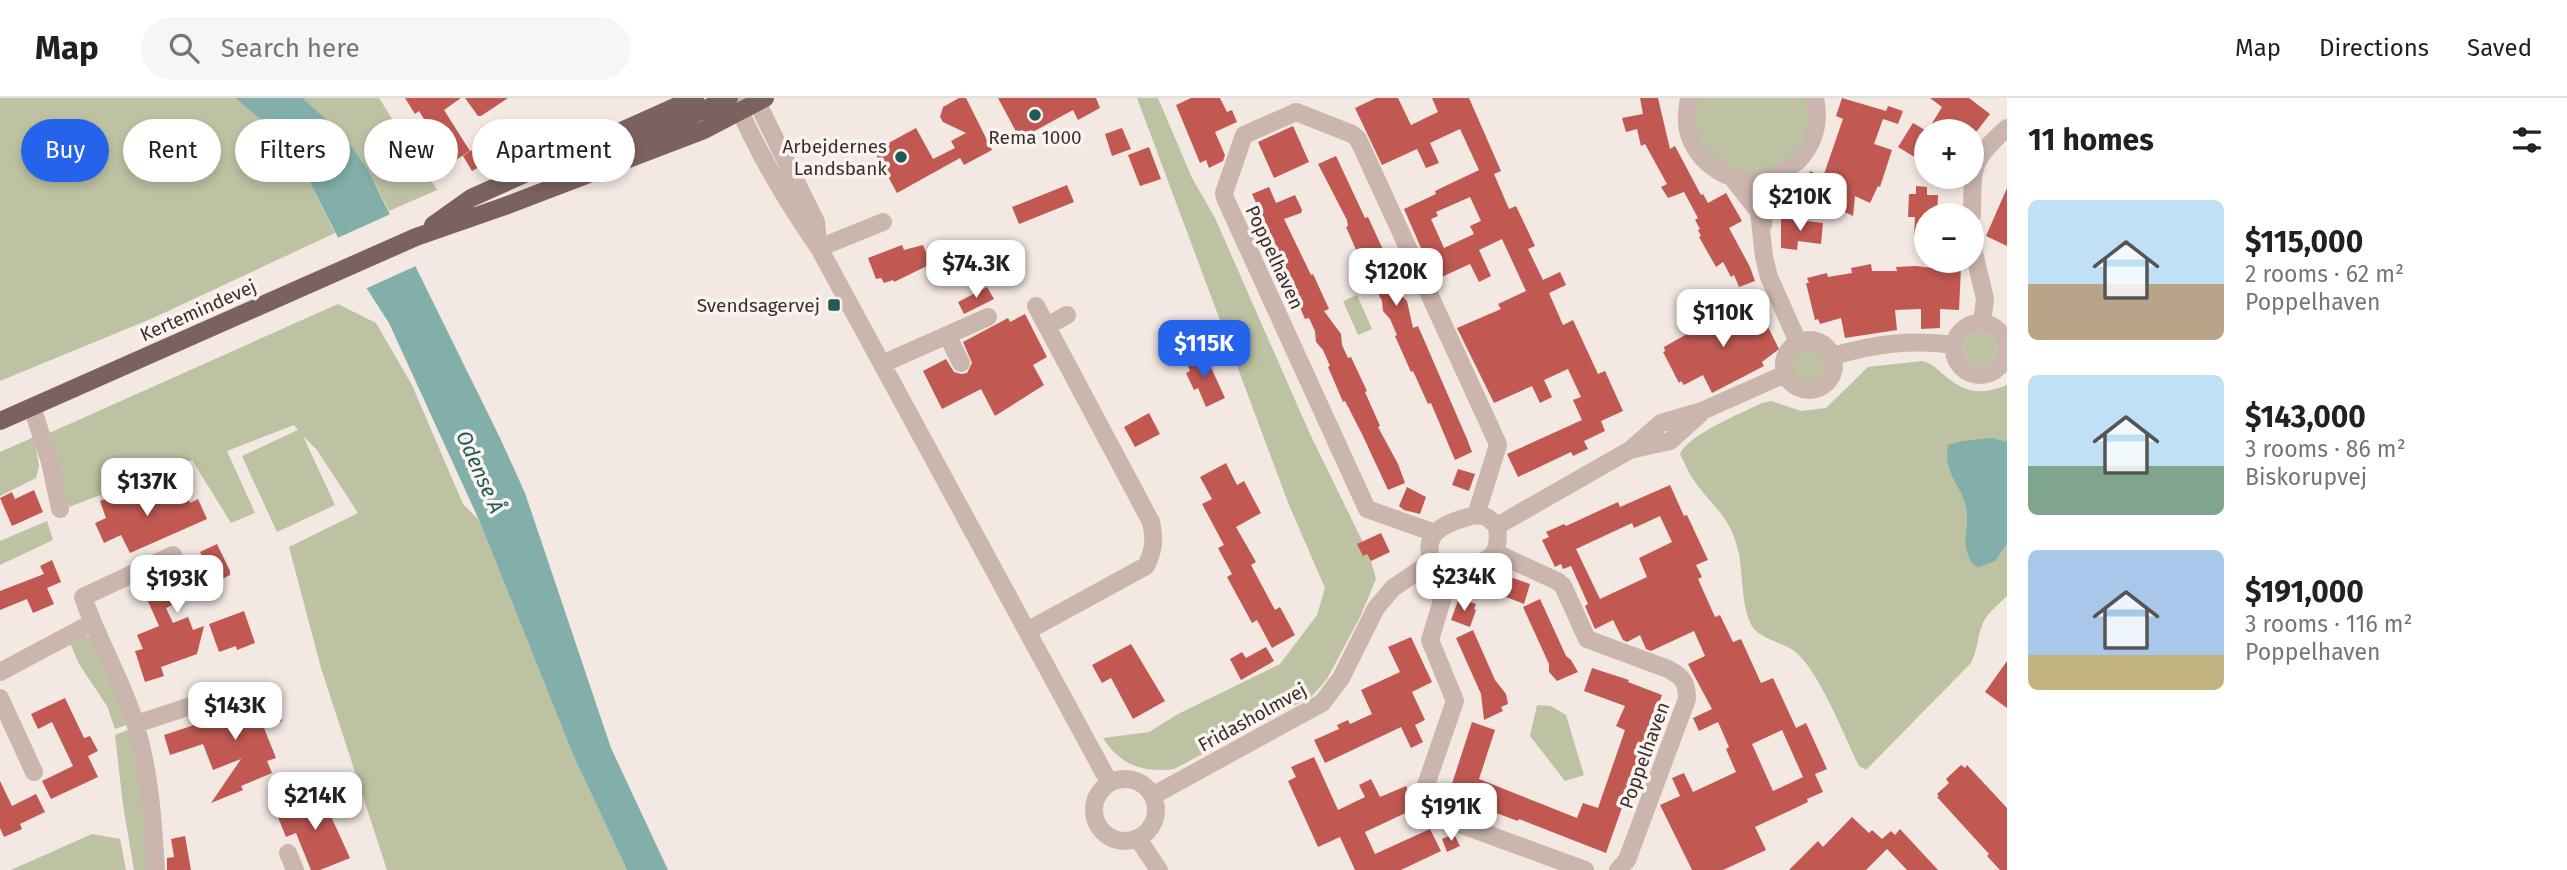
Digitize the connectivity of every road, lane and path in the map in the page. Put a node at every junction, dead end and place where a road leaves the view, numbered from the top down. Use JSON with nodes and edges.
{"nodes":[{"id":1,"x":695,"y":98,"type":"edge"},
{"id":2,"x":1689,"y":98,"type":"edge"},
{"id":3,"x":1815,"y":98,"type":"edge"},
{"id":4,"x":746,"y":100,"type":"edge"},
{"id":5,"x":2007,"y":128,"type":"edge"},
{"id":6,"x":1782,"y":174,"type":"junction"},
{"id":7,"x":1733,"y":178,"type":"junction"},
{"id":8,"x":1972,"y":203,"type":"edge"},
{"id":9,"x":883,"y":222,"type":"dead end"},
{"id":10,"x":1762,"y":235,"type":"junction"},
{"id":11,"x":413,"y":238,"type":"junction"},
{"id":12,"x":819,"y":248,"type":"junction"},
{"id":13,"x":1979,"y":273,"type":"edge"},
{"id":14,"x":1037,"y":306,"type":"dead end"},
{"id":15,"x":1067,"y":315,"type":"dead end"},
{"id":16,"x":988,"y":317,"type":"dead end"},
{"id":17,"x":1982,"y":323,"type":"junction"},
{"id":18,"x":1047,"y":326,"type":"junction"},
{"id":19,"x":947,"y":335,"type":"junction"},
{"id":20,"x":1798,"y":342,"type":"junction"},
{"id":21,"x":1954,"y":345,"type":"junction"},
{"id":22,"x":2006,"y":352,"type":"edge"},
{"id":23,"x":1833,"y":356,"type":"junction"},
{"id":24,"x":961,"y":363,"type":"dead end"},
{"id":25,"x":882,"y":364,"type":"junction"},
{"id":26,"x":1785,"y":374,"type":"junction"},
{"id":27,"x":32,"y":407,"type":"junction"},
{"id":28,"x":0,"y":421,"type":"edge"},
{"id":29,"x":60,"y":509,"type":"dead end"},
{"id":30,"x":1476,"y":514,"type":"junction"},
{"id":31,"x":1497,"y":526,"type":"junction"},
{"id":32,"x":1435,"y":533,"type":"junction"},
{"id":33,"x":1494,"y":552,"type":"junction"},
{"id":34,"x":173,"y":555,"type":"dead end"},
{"id":35,"x":1432,"y":562,"type":"junction"},
{"id":36,"x":1450,"y":575,"type":"junction"},
{"id":37,"x":92,"y":623,"type":"junction"},
{"id":38,"x":1027,"y":631,"type":"junction"},
{"id":39,"x":0,"y":672,"type":"edge"},
{"id":40,"x":224,"y":695,"type":"dead end"},
{"id":41,"x":0,"y":698,"type":"edge"},
{"id":42,"x":136,"y":724,"type":"junction"},
{"id":43,"x":34,"y":772,"type":"dead end"},
{"id":44,"x":1110,"y":782,"type":"junction"},
{"id":45,"x":1154,"y":795,"type":"junction"},
{"id":46,"x":1138,"y":839,"type":"junction"},
{"id":47,"x":288,"y":853,"type":"dead end"},
{"id":48,"x":156,"y":870,"type":"edge"},
{"id":49,"x":295,"y":870,"type":"edge"},
{"id":50,"x":1159,"y":870,"type":"edge"},
{"id":51,"x":1585,"y":870,"type":"edge"},
{"id":52,"x":1618,"y":870,"type":"edge"}],
"edges":[{"from":1,"to":11,"type":"main road","name":"Kertemindevej"},
{"from":2,"to":7,"type":"street"},
{"from":3,"to":6,"type":"street"},
{"from":4,"to":11,"type":"main road","name":"Kertemindevej"},
{"from":4,"to":12,"type":"street"},
{"from":5,"to":8,"type":"street"},
{"from":6,"to":7,"type":"street"},
{"from":6,"to":10,"type":"street"},
{"from":7,"to":10,"type":"street"},
{"from":9,"to":12,"type":"street"},
{"from":10,"to":20,"type":"street"},
{"from":11,"to":27,"type":"main road","name":"Kertemindevej"},
{"from":12,"to":25,"type":"street"},
{"from":13,"to":17,"type":"street"},
{"from":14,"to":18,"type":"street"},
{"from":15,"to":18,"type":"street"},
{"from":16,"to":19,"type":"street"},
{"from":17,"to":21,"type":"street"},
{"from":17,"to":22,"type":"street"},
{"from":18,"to":38,"type":"street"},
{"from":19,"to":24,"type":"street"},
{"from":19,"to":25,"type":"street"},
{"from":20,"to":23,"type":"street"},
{"from":20,"to":26,"type":"street"},
{"from":21,"to":22,"type":"street"},
{"from":21,"to":23,"type":"street"},
{"from":23,"to":26,"type":"street"},
{"from":25,"to":38,"type":"street"},
{"from":26,"to":31,"type":"street"},
{"from":27,"to":28,"type":"main road","name":"Kertemindevej"},
{"from":27,"to":29,"type":"street"},
{"from":30,"to":31,"type":"street"},
{"from":30,"to":32,"type":"street"},
{"from":30,"to":32,"type":"street","name":"Poppelhaven"},
{"from":31,"to":33,"type":"street"},
{"from":32,"to":35,"type":"street"},
{"from":33,"to":36,"type":"street"},
{"from":33,"to":52,"type":"street","name":"Poppelhaven"},
{"from":34,"to":37,"type":"street"},
{"from":35,"to":36,"type":"street"},
{"from":35,"to":45,"type":"street","name":"Fridasholmvej"},
{"from":36,"to":51,"type":"street"},
{"from":37,"to":39,"type":"street"},
{"from":37,"to":42,"type":"street"},
{"from":38,"to":44,"type":"street"},
{"from":40,"to":42,"type":"street"},
{"from":41,"to":43,"type":"street"},
{"from":42,"to":48,"type":"street"},
{"from":44,"to":45,"type":"street"},
{"from":44,"to":46,"type":"street"},
{"from":45,"to":46,"type":"street"},
{"from":46,"to":50,"type":"street"},
{"from":47,"to":49,"type":"street"}]}
